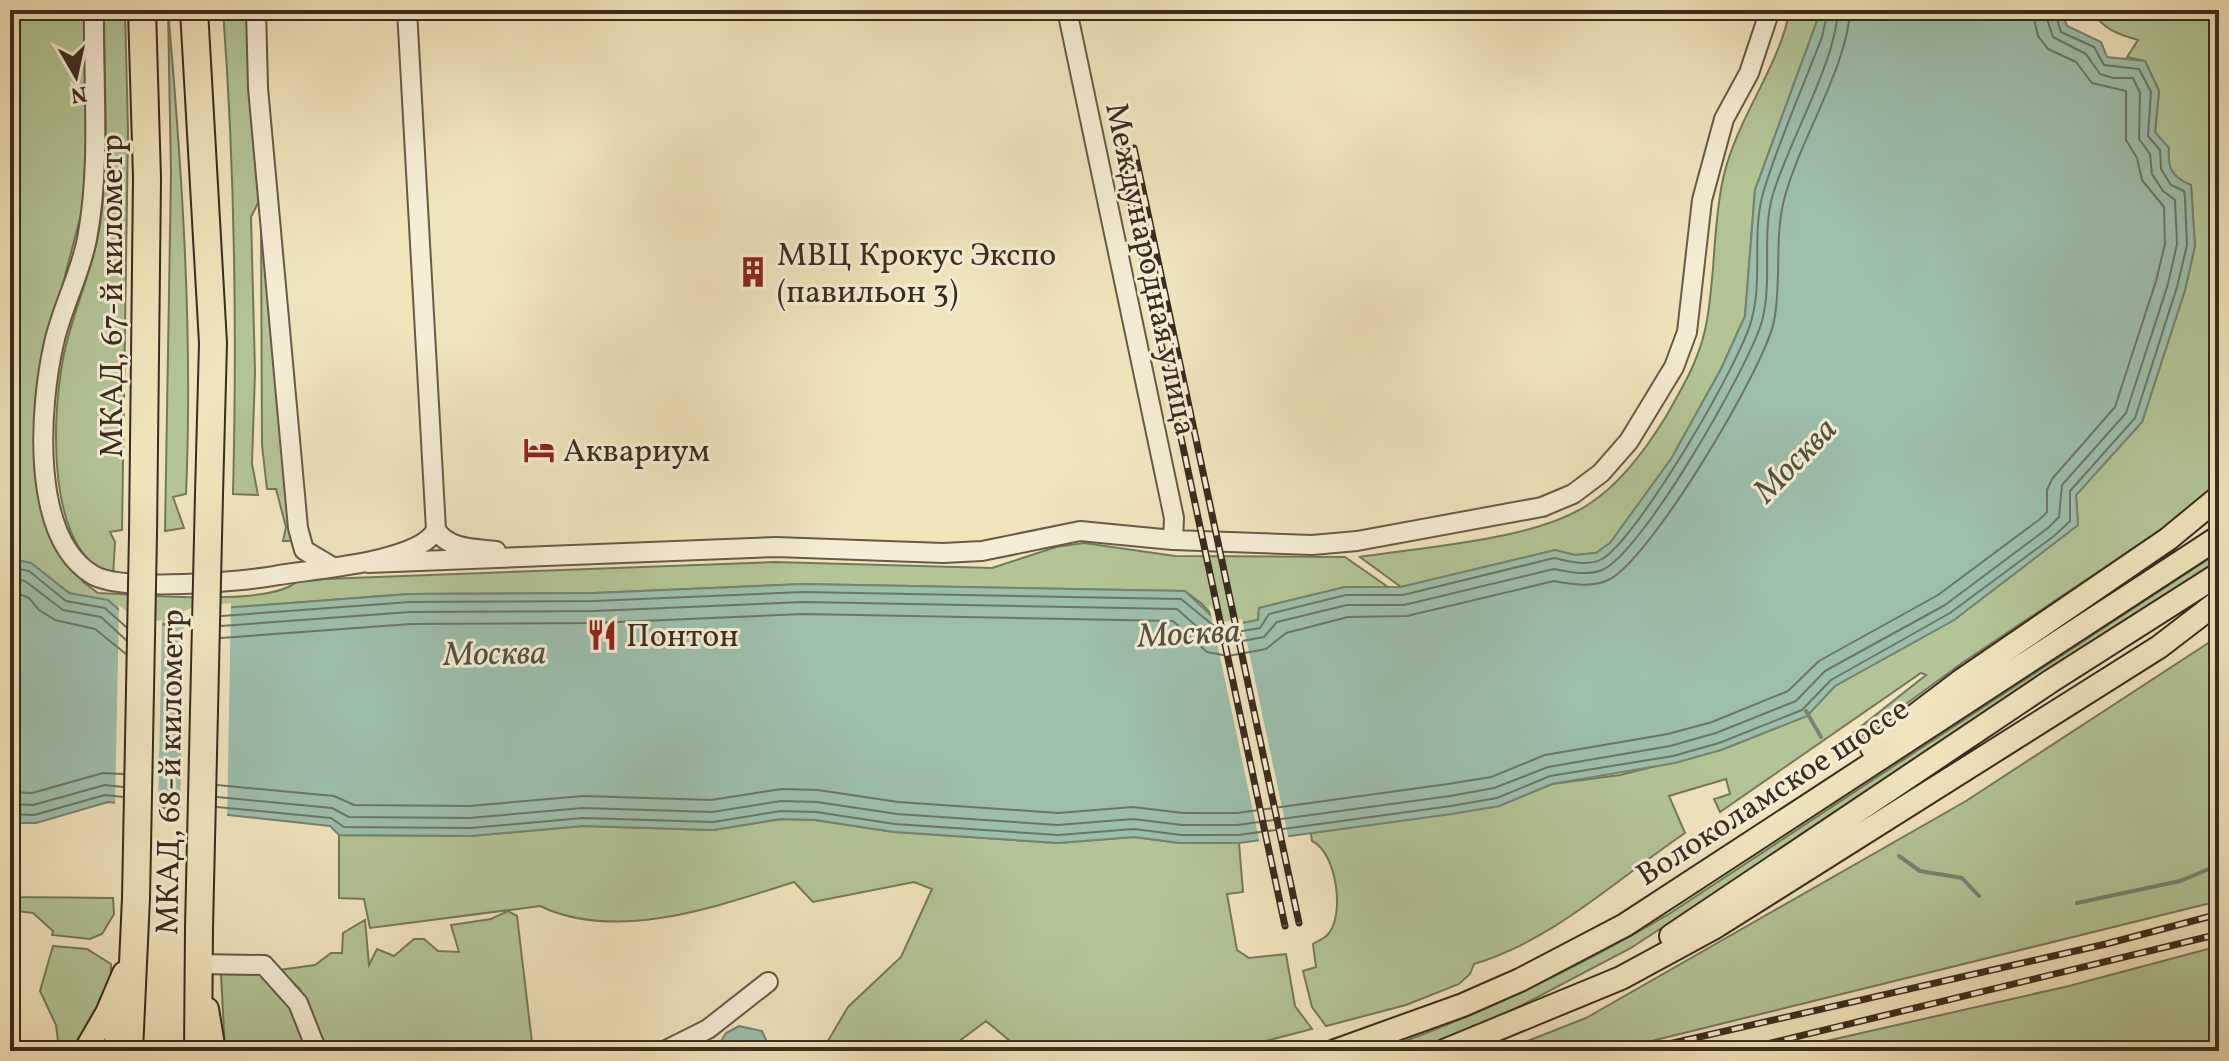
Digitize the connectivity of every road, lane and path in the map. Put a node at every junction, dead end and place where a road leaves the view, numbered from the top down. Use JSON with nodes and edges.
{"nodes":[{"id":1,"x":94,"y":10,"type":"edge"},
{"id":2,"x":142,"y":10,"type":"edge"},
{"id":3,"x":194,"y":10,"type":"edge"},
{"id":4,"x":256,"y":10,"type":"edge"},
{"id":5,"x":407,"y":10,"type":"edge"},
{"id":6,"x":1067,"y":10,"type":"edge"},
{"id":7,"x":1770,"y":10,"type":"edge"},
{"id":8,"x":2219,"y":497,"type":"edge"},
{"id":9,"x":436,"y":530,"type":"junction"},
{"id":10,"x":143,"y":534,"type":"joint"},
{"id":11,"x":2219,"y":537,"type":"edge"},
{"id":12,"x":1173,"y":540,"type":"junction"},
{"id":13,"x":542,"y":558,"type":"junction"},
{"id":14,"x":368,"y":563,"type":"junction"},
{"id":15,"x":331,"y":566,"type":"junction"},
{"id":16,"x":2219,"y":574,"type":"edge"},
{"id":17,"x":2219,"y":601,"type":"edge"},
{"id":18,"x":1796,"y":815,"type":"junction"},
{"id":19,"x":136,"y":898,"type":"junction"},
{"id":20,"x":199,"y":964,"type":"junction"},
{"id":21,"x":124,"y":973,"type":"junction"},
{"id":22,"x":768,"y":982,"type":"dead end"},
{"id":23,"x":1534,"y":1014,"type":"junction"},
{"id":24,"x":202,"y":1049,"type":"edge"},
{"id":25,"x":85,"y":1051,"type":"edge"},
{"id":26,"x":115,"y":1051,"type":"edge"},
{"id":27,"x":129,"y":1051,"type":"edge"},
{"id":28,"x":317,"y":1051,"type":"edge"},
{"id":29,"x":664,"y":1051,"type":"edge"},
{"id":30,"x":1335,"y":1051,"type":"edge"},
{"id":31,"x":1444,"y":1051,"type":"edge"}],
"edges":[{"from":1,"to":15,"type":"street"},
{"from":2,"to":10,"type":"highway","name":"МКАД, 67-й километр"},
{"from":3,"to":20,"type":"highway","name":"МКАД, 68-й километр","bridge":true},
{"from":4,"to":15,"type":"street"},
{"from":5,"to":9,"type":"street"},
{"from":6,"to":12,"type":"street","name":"Международная улица"},
{"from":7,"to":12,"type":"street"},
{"from":8,"to":18,"type":"main road"},
{"from":9,"to":13,"type":"street"},
{"from":9,"to":14,"type":"street"},
{"from":10,"to":19,"type":"highway","name":"МКАД, 68-й километр","bridge":true},
{"from":11,"to":18,"type":"main road","name":"Волоколамское шоссе"},
{"from":12,"to":13,"type":"street"},
{"from":13,"to":14,"type":"street"},
{"from":14,"to":15,"type":"street"},
{"from":16,"to":23,"type":"main road","name":"Волоколамское шоссе"},
{"from":17,"to":23,"type":"main road","name":"Волоколамское шоссе"},
{"from":18,"to":30,"type":"main road","name":"Волоколамское шоссе"},
{"from":19,"to":21,"type":"main road"},
{"from":19,"to":27,"type":"highway","name":"МКАД, 68-й километр"},
{"from":20,"to":24,"type":"highway","name":"МКАД, 68-й километр"},
{"from":20,"to":28,"type":"street"},
{"from":21,"to":25,"type":"main road"},
{"from":21,"to":26,"type":"main road"},
{"from":22,"to":29,"type":"street"},
{"from":23,"to":31,"type":"main road","name":"Волоколамское шоссе"}]}
